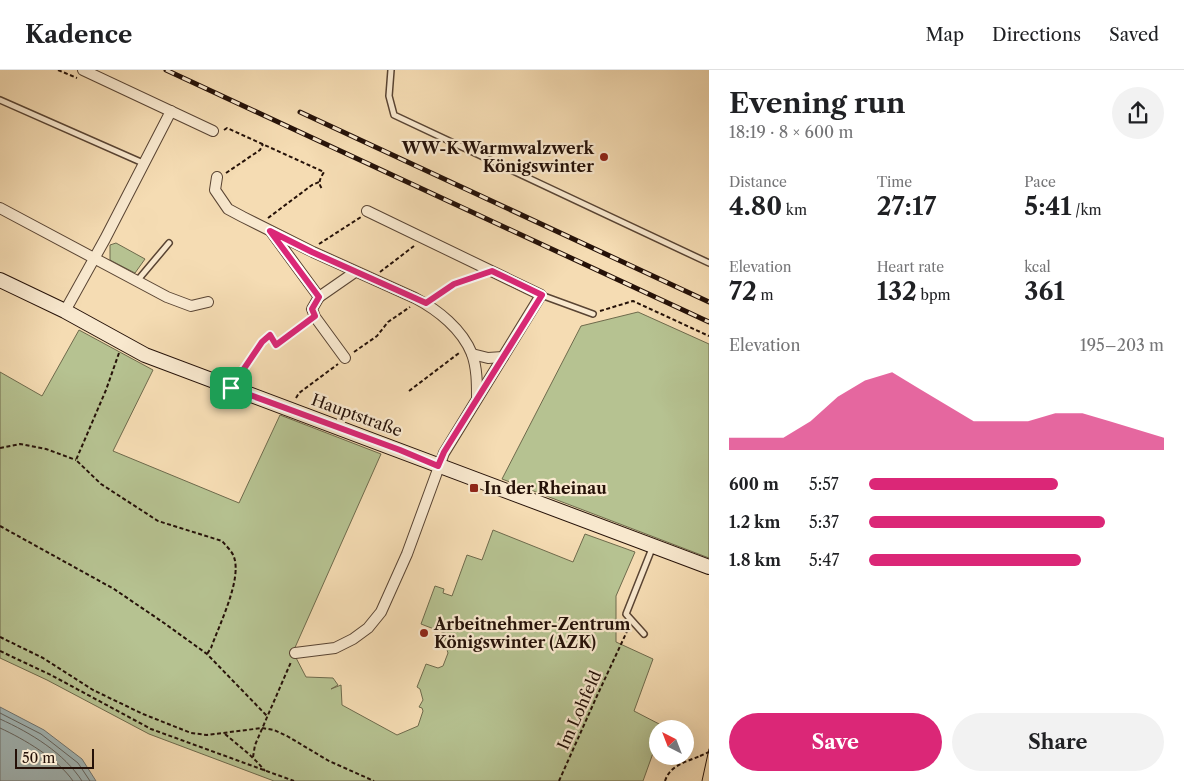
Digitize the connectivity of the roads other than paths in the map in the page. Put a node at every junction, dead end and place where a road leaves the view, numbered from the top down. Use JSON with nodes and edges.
{"nodes":[{"id":1,"x":83,"y":70,"type":"edge"},
{"id":2,"x":391,"y":70,"type":"edge"},
{"id":3,"x":0,"y":100,"type":"edge"},
{"id":4,"x":171,"y":111,"type":"junction"},
{"id":5,"x":214,"y":131,"type":"dead end"},
{"id":6,"x":143,"y":163,"type":"junction"},
{"id":7,"x":216,"y":177,"type":"road end"},
{"id":8,"x":0,"y":208,"type":"edge"},
{"id":9,"x":367,"y":211,"type":"dead end"},
{"id":10,"x":270,"y":231,"type":"junction"},
{"id":11,"x":169,"y":243,"type":"dead end"},
{"id":12,"x":95,"y":258,"type":"junction"},
{"id":13,"x":709,"y":263,"type":"edge"},
{"id":14,"x":356,"y":272,"type":"junction"},
{"id":15,"x":0,"y":280,"type":"edge"},
{"id":16,"x":137,"y":281,"type":"junction"},
{"id":17,"x":542,"y":295,"type":"junction"},
{"id":18,"x":319,"y":297,"type":"junction"},
{"id":19,"x":208,"y":302,"type":"dead end"},
{"id":20,"x":64,"y":311,"type":"junction"},
{"id":21,"x":593,"y":314,"type":"road end"},
{"id":22,"x":470,"y":350,"type":"junction"},
{"id":23,"x":503,"y":357,"type":"junction"},
{"id":24,"x":345,"y":358,"type":"road end"},
{"id":25,"x":477,"y":397,"type":"junction"},
{"id":26,"x":438,"y":466,"type":"junction"},
{"id":27,"x":653,"y":546,"type":"junction"},
{"id":28,"x":709,"y":567,"type":"edge"},
{"id":29,"x":644,"y":634,"type":"dead end"},
{"id":30,"x":295,"y":653,"type":"road end"}],
"edges":[{"from":1,"to":4,"type":"street"},
{"from":2,"to":13,"type":"lane"},
{"from":3,"to":6,"type":"lane"},
{"from":4,"to":5,"type":"street"},
{"from":4,"to":6,"type":"street"},
{"from":6,"to":12,"type":"street"},
{"from":7,"to":10,"type":"street"},
{"from":8,"to":12,"type":"street"},
{"from":9,"to":17,"type":"street"},
{"from":10,"to":14,"type":"street"},
{"from":10,"to":18,"type":"street"},
{"from":11,"to":16,"type":"lane"},
{"from":12,"to":16,"type":"street"},
{"from":12,"to":20,"type":"street"},
{"from":14,"to":18,"type":"street"},
{"from":14,"to":22,"type":"street"},
{"from":15,"to":20,"type":"main road","name":"Hauptstraße"},
{"from":16,"to":19,"type":"street"},
{"from":17,"to":21,"type":"lane"},
{"from":17,"to":23,"type":"street"},
{"from":18,"to":24,"type":"street"},
{"from":20,"to":26,"type":"main road","name":"Hauptstraße"},
{"from":22,"to":23,"type":"street"},
{"from":22,"to":25,"type":"street"},
{"from":23,"to":25,"type":"street"},
{"from":25,"to":26,"type":"street"},
{"from":26,"to":27,"type":"main road","name":"Hauptstraße"},
{"from":26,"to":30,"type":"street"},
{"from":27,"to":28,"type":"main road","name":"Hauptstraße"},
{"from":27,"to":29,"type":"lane"}]}
